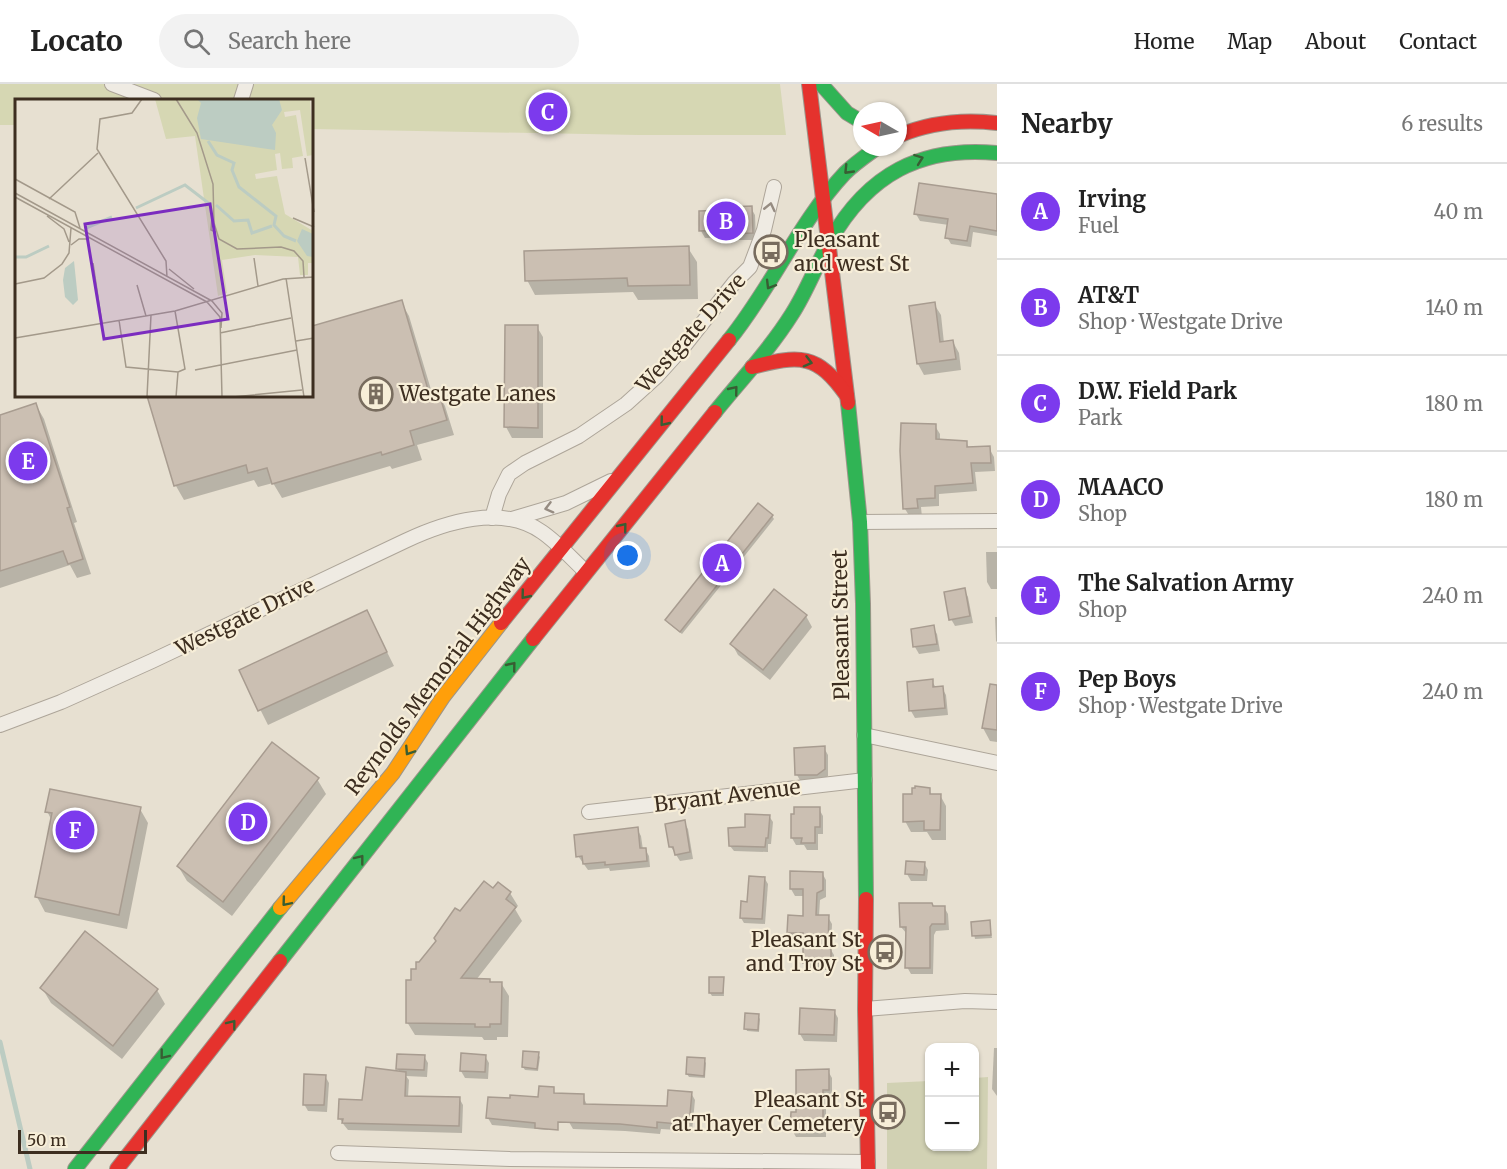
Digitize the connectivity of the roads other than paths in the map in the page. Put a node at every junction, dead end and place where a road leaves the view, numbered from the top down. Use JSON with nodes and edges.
{"nodes":[{"id":1,"x":112,"y":84,"type":"edge"},
{"id":2,"x":246,"y":84,"type":"edge"},
{"id":3,"x":809,"y":84,"type":"edge"},
{"id":4,"x":821,"y":84,"type":"edge"},
{"id":5,"x":151,"y":99,"type":"edge"},
{"id":6,"x":241,"y":99,"type":"edge"},
{"id":7,"x":853,"y":117,"type":"edge"},
{"id":8,"x":997,"y":123,"type":"edge"},
{"id":9,"x":907,"y":131,"type":"edge"},
{"id":10,"x":997,"y":153,"type":"edge"},
{"id":11,"x":866,"y":156,"type":"edge"},
{"id":12,"x":774,"y":187,"type":"dead end"},
{"id":13,"x":823,"y":200,"type":"junction"},
{"id":14,"x":829,"y":243,"type":"junction"},
{"id":15,"x":752,"y":367,"type":"junction"},
{"id":16,"x":848,"y":399,"type":"junction"},
{"id":17,"x":621,"y":475,"type":"junction"},
{"id":18,"x":492,"y":518,"type":"junction"},
{"id":19,"x":512,"y":519,"type":"junction"},
{"id":20,"x":997,"y":521,"type":"edge"},
{"id":21,"x":860,"y":522,"type":"junction"},
{"id":22,"x":561,"y":549,"type":"junction"},
{"id":23,"x":586,"y":572,"type":"junction"},
{"id":24,"x":0,"y":725,"type":"edge"},
{"id":25,"x":864,"y":735,"type":"junction"},
{"id":26,"x":997,"y":763,"type":"edge"},
{"id":27,"x":865,"y":780,"type":"junction"},
{"id":28,"x":589,"y":812,"type":"dead end"},
{"id":29,"x":997,"y":1002,"type":"edge"},
{"id":30,"x":865,"y":1009,"type":"junction"},
{"id":31,"x":142,"y":1138,"type":"junction"},
{"id":32,"x":338,"y":1153,"type":"dead end"},
{"id":33,"x":868,"y":1165,"type":"edge"},
{"id":34,"x":75,"y":1169,"type":"edge"},
{"id":35,"x":117,"y":1169,"type":"edge"},
{"id":36,"x":129,"y":1169,"type":"edge"}],
"edges":[{"from":1,"to":5,"type":"street"},
{"from":2,"to":6,"type":"street"},
{"from":3,"to":13,"type":"main road","name":"Pleasant Street"},
{"from":4,"to":7,"type":"main road"},
{"from":8,"to":9,"type":"main road"},
{"from":14,"to":10,"type":"main road","one_way":true},
{"from":11,"to":13,"type":"main road","name":"Reynolds Memorial Highway","one_way":true},
{"from":18,"to":12,"type":"street","name":"Westgate Drive","one_way":true},
{"from":13,"to":14,"type":"main road","name":"Pleasant Street"},
{"from":13,"to":17,"type":"main road","name":"Reynolds Memorial Highway","one_way":true},
{"from":14,"to":15,"type":"main road"},
{"from":14,"to":16,"type":"main road","name":"Pleasant Street"},
{"from":15,"to":16,"type":"main road","one_way":true},
{"from":23,"to":15,"type":"main road","one_way":true},
{"from":16,"to":21,"type":"main road","name":"Pleasant Street"},
{"from":17,"to":19,"type":"street","one_way":true},
{"from":17,"to":22,"type":"main road","name":"Reynolds Memorial Highway"},
{"from":18,"to":19,"type":"street","name":"Westgate Drive"},
{"from":18,"to":24,"type":"street","name":"Westgate Drive"},
{"from":19,"to":22,"type":"street","name":"Westgate Drive"},
{"from":20,"to":21,"type":"street"},
{"from":21,"to":25,"type":"main road","name":"Pleasant Street"},
{"from":22,"to":23,"type":"street","name":"Westgate Drive"},
{"from":22,"to":34,"type":"main road","name":"Reynolds Memorial Highway","one_way":true},
{"from":31,"to":23,"type":"main road","one_way":true},
{"from":25,"to":26,"type":"street"},
{"from":25,"to":27,"type":"main road","name":"Pleasant Street"},
{"from":27,"to":28,"type":"street","name":"Bryant Avenue"},
{"from":27,"to":30,"type":"main road","name":"Pleasant Street"},
{"from":29,"to":30,"type":"street"},
{"from":30,"to":33,"type":"main road","name":"Pleasant Street"},
{"from":31,"to":35,"type":"main road"},
{"from":31,"to":36,"type":"street"},
{"from":32,"to":33,"type":"street"}]}
